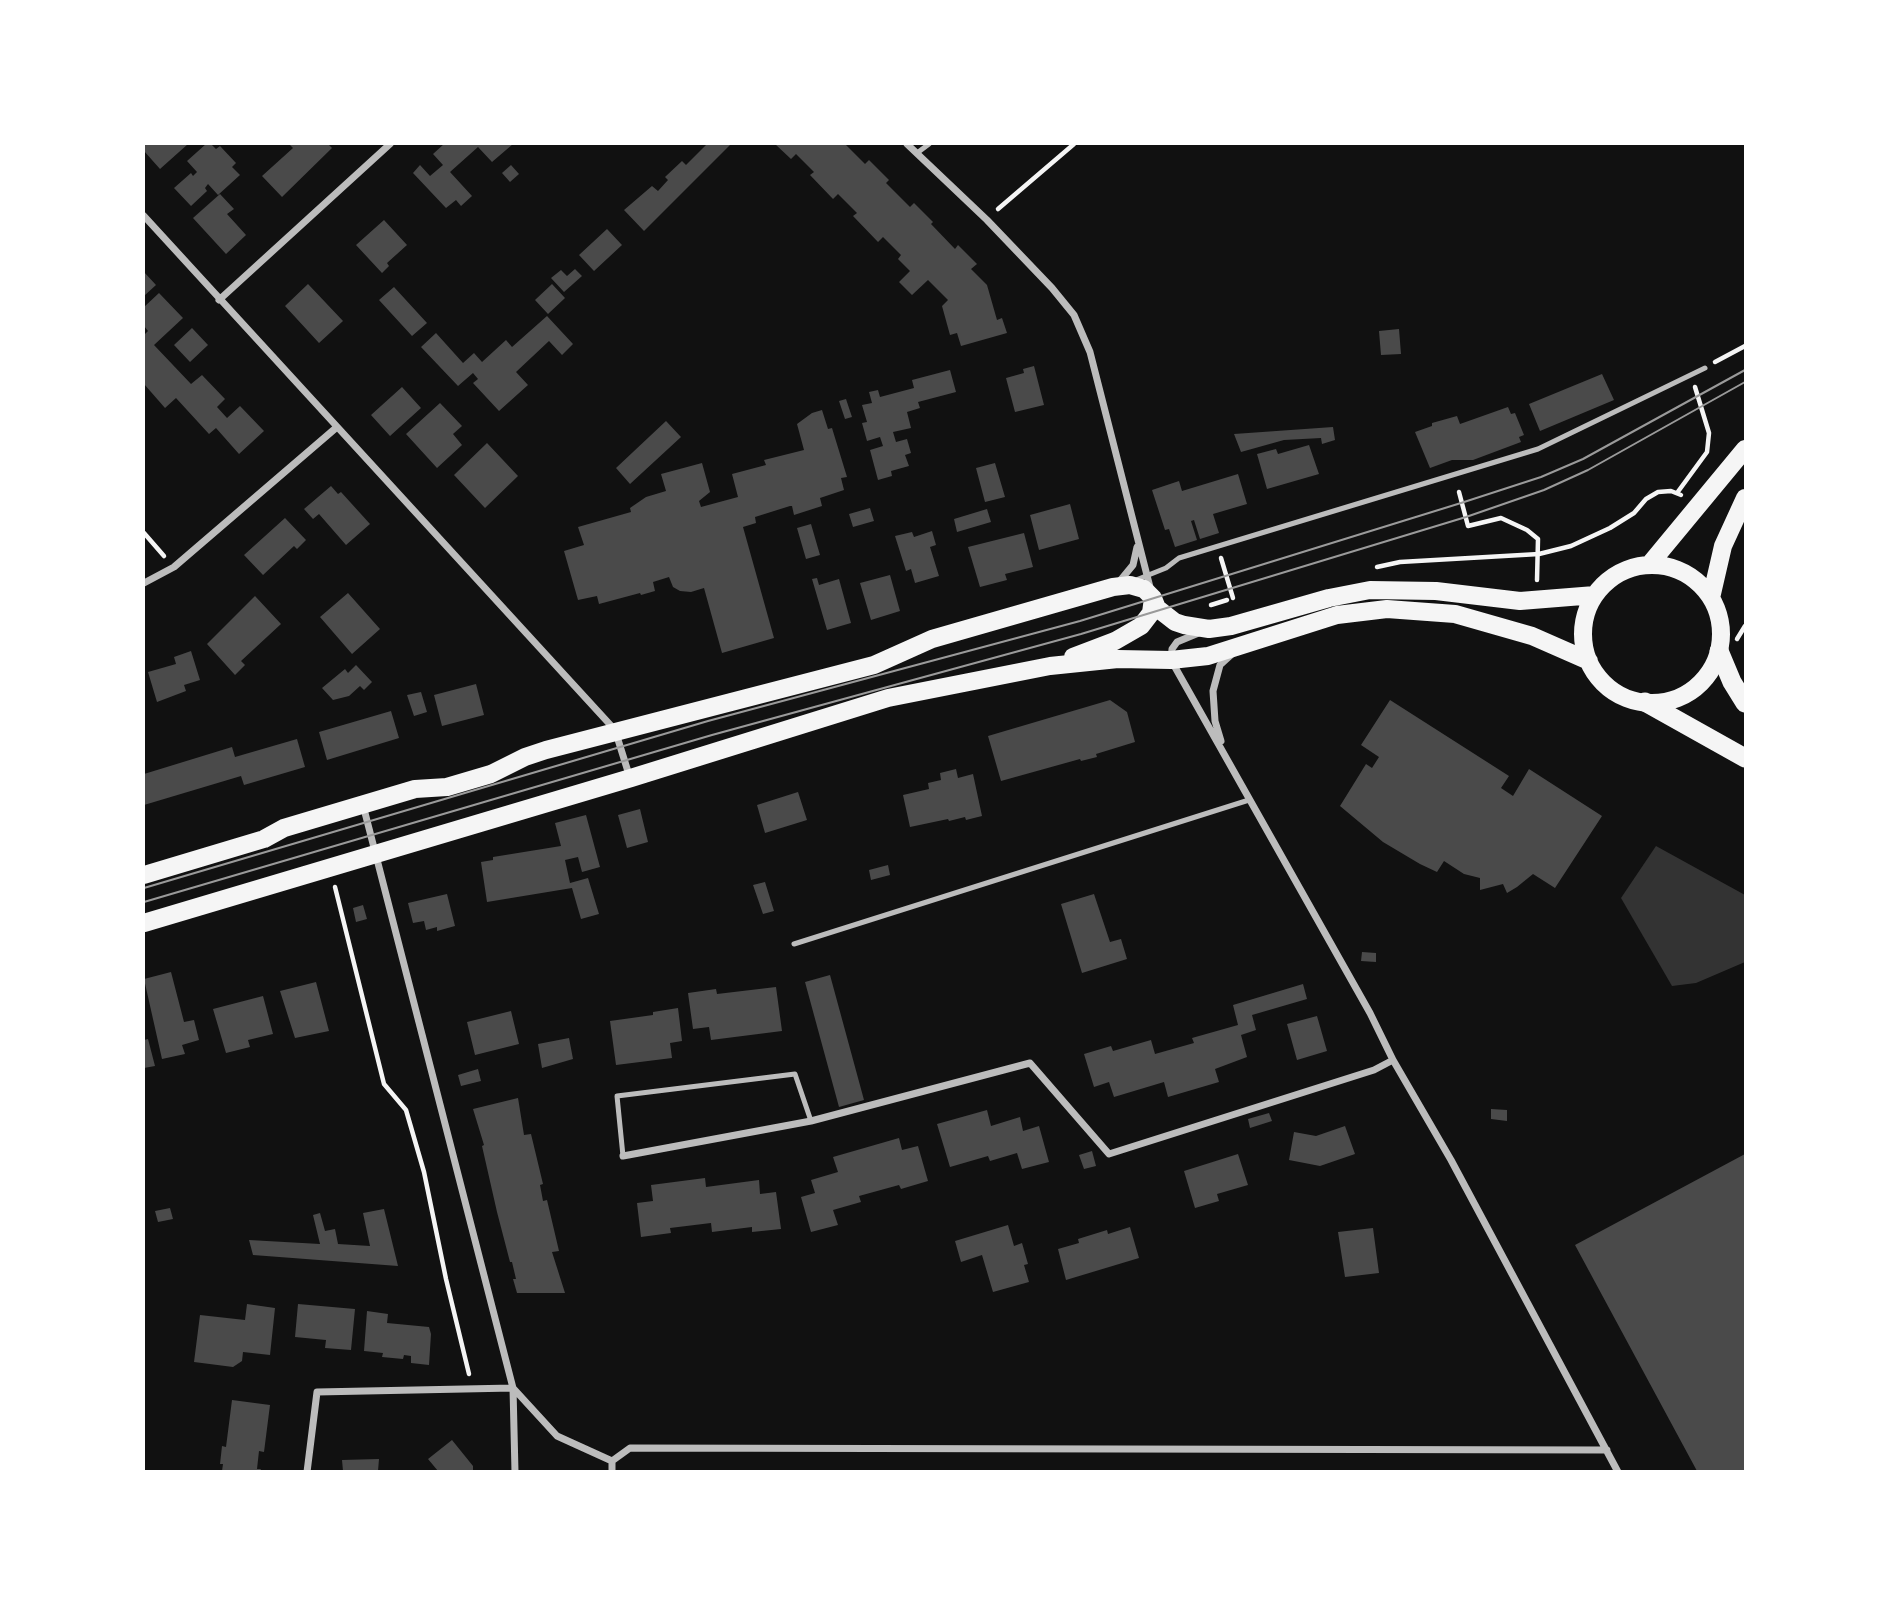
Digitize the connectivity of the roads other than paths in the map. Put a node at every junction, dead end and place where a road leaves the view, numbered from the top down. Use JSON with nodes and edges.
{"nodes":[{"id":1,"x":390,"y":144,"type":"edge"},
{"id":2,"x":907,"y":144,"type":"edge"},
{"id":3,"x":929,"y":144,"type":"edge"},
{"id":4,"x":917,"y":153,"type":"junction"},
{"id":5,"x":144,"y":216,"type":"edge"},
{"id":6,"x":219,"y":300,"type":"junction"},
{"id":7,"x":1704,"y":368,"type":"road end"},
{"id":8,"x":337,"y":427,"type":"junction"},
{"id":9,"x":1745,"y":449,"type":"edge"},
{"id":10,"x":1745,"y":498,"type":"edge"},
{"id":11,"x":1136,"y":533,"type":"junction"},
{"id":12,"x":1649,"y":565,"type":"junction"},
{"id":13,"x":1148,"y":577,"type":"junction"},
{"id":14,"x":144,"y":583,"type":"edge"},
{"id":15,"x":1113,"y":587,"type":"junction"},
{"id":16,"x":1595,"y":595,"type":"junction"},
{"id":17,"x":1153,"y":598,"type":"junction"},
{"id":18,"x":1711,"y":598,"type":"junction"},
{"id":19,"x":1209,"y":629,"type":"junction"},
{"id":20,"x":1252,"y":642,"type":"junction"},
{"id":21,"x":1719,"y":651,"type":"junction"},
{"id":22,"x":1171,"y":660,"type":"junction"},
{"id":23,"x":1589,"y":661,"type":"junction"},
{"id":24,"x":1050,"y":666,"type":"junction"},
{"id":25,"x":1645,"y":702,"type":"junction"},
{"id":26,"x":1745,"y":703,"type":"edge"},
{"id":27,"x":615,"y":730,"type":"junction"},
{"id":28,"x":1226,"y":758,"type":"junction"},
{"id":29,"x":1745,"y":758,"type":"edge"},
{"id":30,"x":631,"y":778,"type":"junction"},
{"id":31,"x":1249,"y":800,"type":"junction"},
{"id":32,"x":363,"y":805,"type":"junction"},
{"id":33,"x":376,"y":854,"type":"junction"},
{"id":34,"x":144,"y":875,"type":"edge"},
{"id":35,"x":144,"y":923,"type":"edge"},
{"id":36,"x":794,"y":944,"type":"dead end"},
{"id":37,"x":1393,"y":1060,"type":"junction"},
{"id":38,"x":811,"y":1121,"type":"junction"},
{"id":39,"x":623,"y":1156,"type":"joint"},
{"id":40,"x":513,"y":1388,"type":"junction"},
{"id":41,"x":1607,"y":1450,"type":"junction"},
{"id":42,"x":612,"y":1461,"type":"junction"},
{"id":43,"x":307,"y":1472,"type":"edge"},
{"id":44,"x":515,"y":1472,"type":"edge"},
{"id":45,"x":612,"y":1472,"type":"edge"},
{"id":46,"x":1618,"y":1472,"type":"edge"}],
"edges":[{"from":1,"to":6,"type":"street"},
{"from":2,"to":4,"type":"street"},
{"from":3,"to":4,"type":"lane"},
{"from":4,"to":11,"type":"street"},
{"from":5,"to":6,"type":"street"},
{"from":6,"to":8,"type":"street"},
{"from":7,"to":13,"type":"lane"},
{"from":8,"to":14,"type":"street"},
{"from":8,"to":27,"type":"street"},
{"from":9,"to":12,"type":"main road"},
{"from":10,"to":18,"type":"main road"},
{"from":11,"to":13,"type":"street"},
{"from":11,"to":15,"type":"street"},
{"from":12,"to":16,"type":"main road"},
{"from":12,"to":18,"type":"main road"},
{"from":13,"to":15,"type":"lane"},
{"from":13,"to":17,"type":"street"},
{"from":15,"to":17,"type":"main road"},
{"from":15,"to":27,"type":"main road"},
{"from":16,"to":19,"type":"main road"},
{"from":16,"to":23,"type":"main road"},
{"from":17,"to":19,"type":"main road"},
{"from":17,"to":24,"type":"main road"},
{"from":18,"to":21,"type":"main road"},
{"from":19,"to":22,"type":"street"},
{"from":20,"to":22,"type":"main road"},
{"from":20,"to":23,"type":"main road"},
{"from":20,"to":28,"type":"street"},
{"from":21,"to":25,"type":"main road"},
{"from":21,"to":26,"type":"highway"},
{"from":22,"to":24,"type":"main road"},
{"from":22,"to":28,"type":"street"},
{"from":23,"to":25,"type":"main road"},
{"from":24,"to":30,"type":"main road"},
{"from":25,"to":29,"type":"highway"},
{"from":27,"to":30,"type":"street"},
{"from":27,"to":32,"type":"main road"},
{"from":28,"to":31,"type":"street"},
{"from":30,"to":33,"type":"main road"},
{"from":31,"to":36,"type":"lane"},
{"from":31,"to":37,"type":"street"},
{"from":32,"to":33,"type":"street"},
{"from":32,"to":34,"type":"main road"},
{"from":33,"to":35,"type":"main road"},
{"from":33,"to":40,"type":"street"},
{"from":37,"to":38,"type":"street"},
{"from":37,"to":41,"type":"street"},
{"from":38,"to":39,"type":"street"},
{"from":38,"to":39,"type":"lane"},
{"from":40,"to":42,"type":"street"},
{"from":40,"to":43,"type":"street"},
{"from":40,"to":44,"type":"street"},
{"from":41,"to":42,"type":"street"},
{"from":41,"to":46,"type":"street"},
{"from":42,"to":45,"type":"street"}]}
